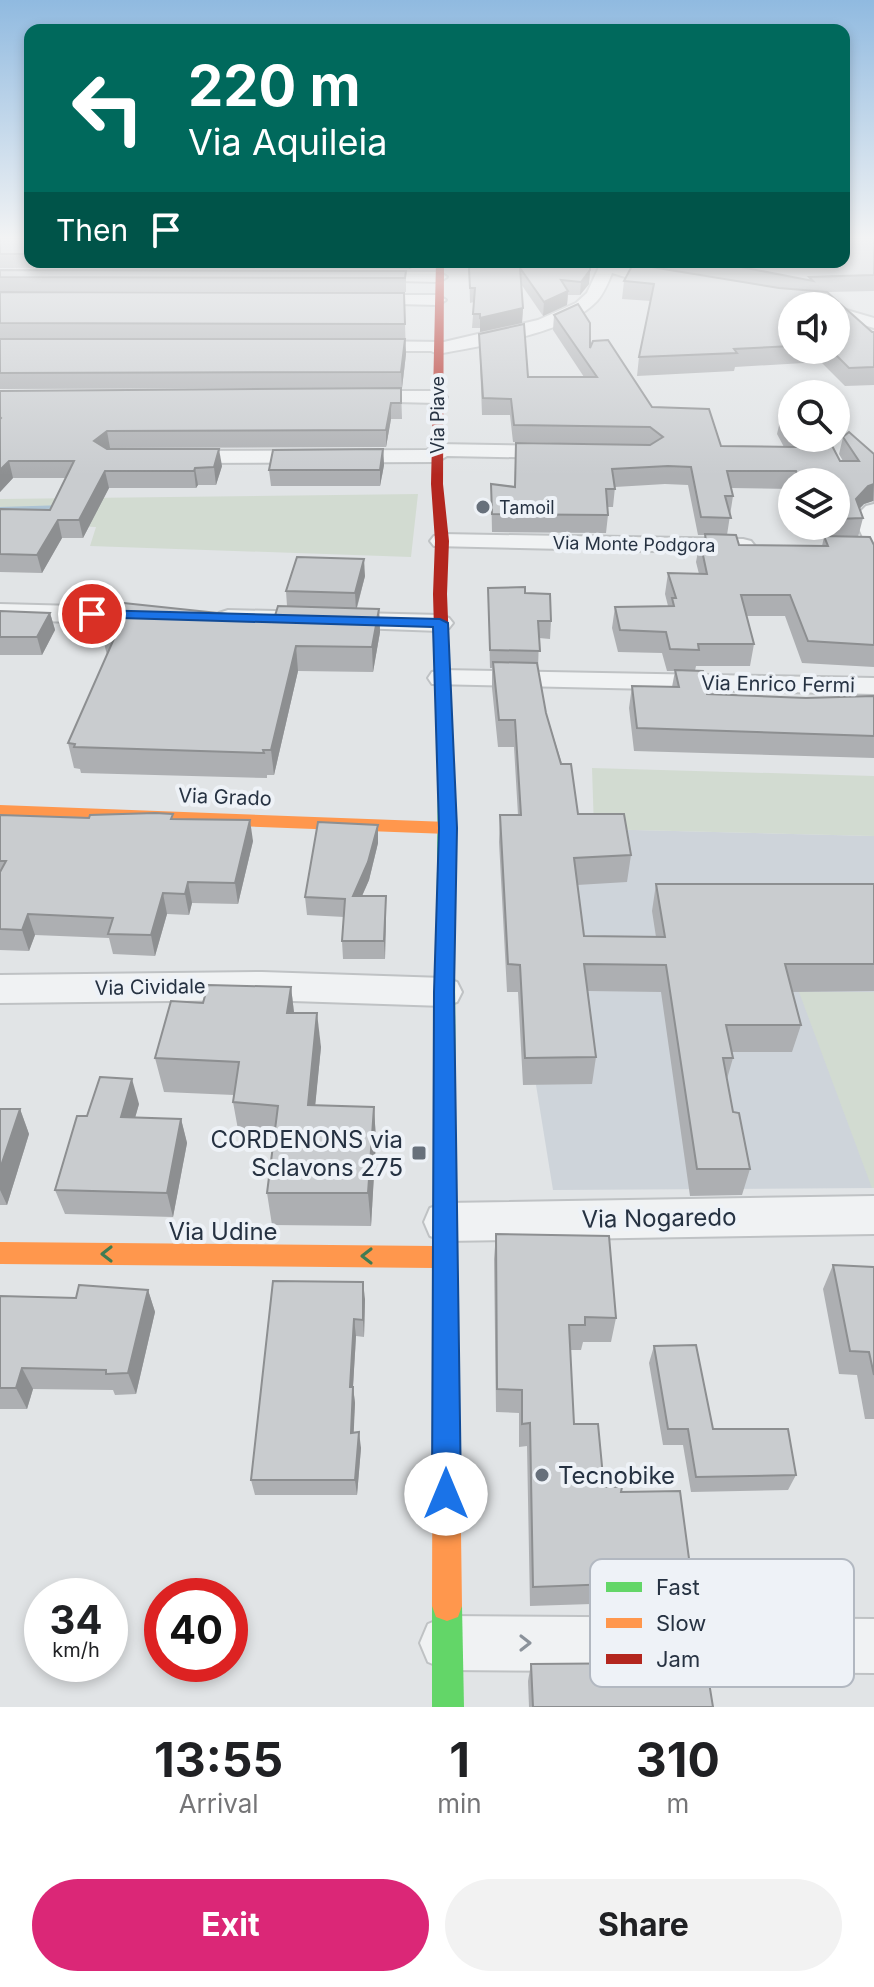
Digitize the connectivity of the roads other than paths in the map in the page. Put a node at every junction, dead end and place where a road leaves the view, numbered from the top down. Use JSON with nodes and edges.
{"nodes":[{"id":1,"x":438,"y":316,"type":"edge"},
{"id":2,"x":561,"y":316,"type":"edge"},
{"id":3,"x":850,"y":316,"type":"edge"},
{"id":4,"x":874,"y":323,"type":"edge"},
{"id":5,"x":345,"y":346,"type":"edge"},
{"id":6,"x":438,"y":348,"type":"junction"},
{"id":7,"x":344,"y":397,"type":"edge"},
{"id":8,"x":437,"y":397,"type":"junction"},
{"id":9,"x":573,"y":452,"type":"edge"},
{"id":10,"x":437,"y":453,"type":"junction"},
{"id":11,"x":157,"y":457,"type":"edge"},
{"id":12,"x":874,"y":511,"type":"edge"},
{"id":13,"x":442,"y":541,"type":"junction"},
{"id":14,"x":868,"y":545,"type":"edge"},
{"id":15,"x":761,"y":547,"type":"edge"},
{"id":16,"x":0,"y":612,"type":"edge"},
{"id":17,"x":175,"y":616,"type":"edge"},
{"id":18,"x":207,"y":617,"type":"edge"},
{"id":19,"x":440,"y":623,"type":"junction"},
{"id":20,"x":442,"y":678,"type":"junction"},
{"id":21,"x":874,"y":686,"type":"edge"},
{"id":22,"x":0,"y":811,"type":"edge"},
{"id":23,"x":448,"y":828,"type":"junction"},
{"id":24,"x":0,"y":989,"type":"edge"},
{"id":25,"x":444,"y":992,"type":"junction"},
{"id":26,"x":874,"y":1215,"type":"edge"},
{"id":27,"x":445,"y":1239,"type":"junction"},
{"id":28,"x":0,"y":1253,"type":"edge"},
{"id":29,"x":447,"y":1643,"type":"junction"},
{"id":30,"x":590,"y":1644,"type":"edge"},
{"id":31,"x":854,"y":1646,"type":"edge"},
{"id":32,"x":874,"y":1646,"type":"edge"},
{"id":33,"x":448,"y":1707,"type":"edge"}],
"edges":[{"from":1,"to":6,"type":"street","name":"Via Piave"},
{"from":2,"to":6,"type":"street"},
{"from":3,"to":4,"type":"street"},
{"from":5,"to":6,"type":"street"},
{"from":6,"to":8,"type":"street","name":"Via Piave"},
{"from":7,"to":8,"type":"street"},
{"from":8,"to":10,"type":"street","name":"Via Piave"},
{"from":9,"to":10,"type":"street"},
{"from":10,"to":11,"type":"street"},
{"from":10,"to":13,"type":"street","name":"Via Piave"},
{"from":12,"to":14,"type":"street"},
{"from":13,"to":15,"type":"street","name":"Via Monte Podgora"},
{"from":13,"to":19,"type":"street","name":"Via Piave"},
{"from":16,"to":17,"type":"street"},
{"from":18,"to":19,"type":"street"},
{"from":19,"to":20,"type":"street","name":"Via Piave"},
{"from":20,"to":21,"type":"street","name":"Via Enrico Fermi"},
{"from":20,"to":23,"type":"street","name":"Via Piave"},
{"from":22,"to":23,"type":"street","name":"Via Grado"},
{"from":23,"to":25,"type":"street","name":"Via Piave"},
{"from":24,"to":25,"type":"street","name":"Via Cividale"},
{"from":25,"to":27,"type":"street","name":"Via Piave"},
{"from":26,"to":27,"type":"street","name":"Via Nogaredo"},
{"from":27,"to":28,"type":"street","name":"Via Udine","one_way":true},
{"from":27,"to":29,"type":"street","name":"Via Piave"},
{"from":29,"to":30,"type":"street","one_way":true},
{"from":29,"to":33,"type":"street","name":"Via Piave"},
{"from":31,"to":32,"type":"street","one_way":true}]}
